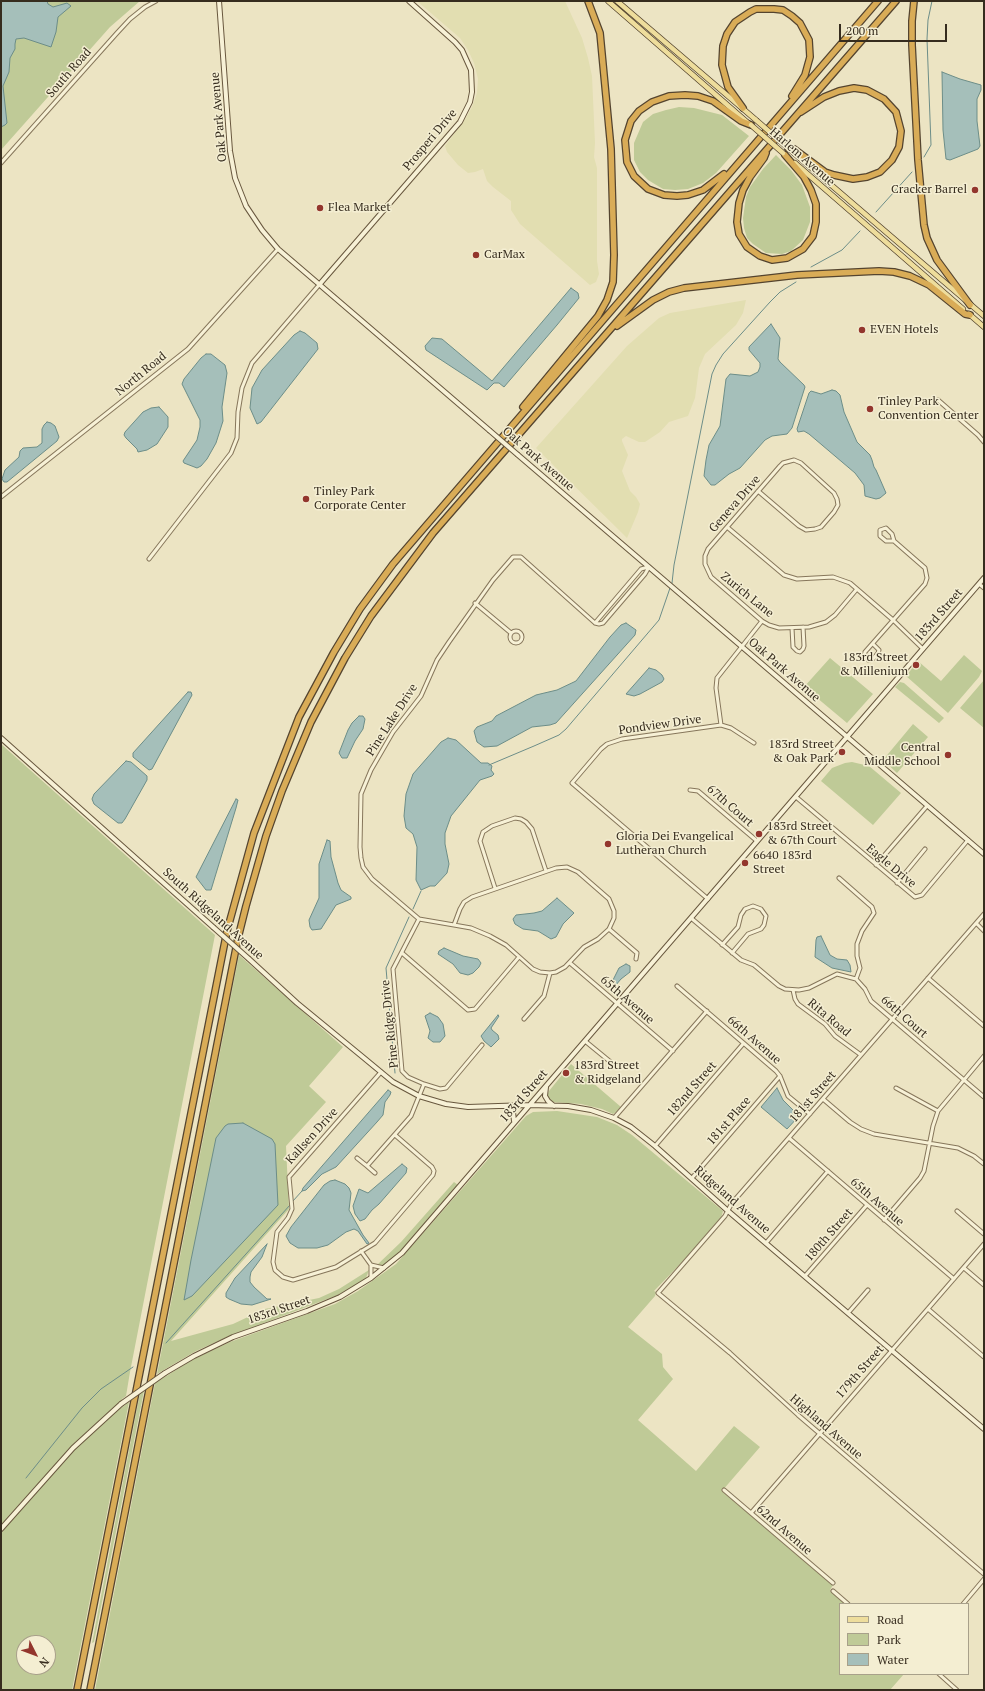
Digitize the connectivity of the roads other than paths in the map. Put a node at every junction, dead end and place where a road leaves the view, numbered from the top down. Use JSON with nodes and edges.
{"nodes":[{"id":1,"x":156,"y":1,"type":"edge"},
{"id":2,"x":220,"y":1,"type":"edge"},
{"id":3,"x":409,"y":1,"type":"edge"},
{"id":4,"x":588,"y":1,"type":"edge"},
{"id":5,"x":608,"y":1,"type":"edge"},
{"id":6,"x":617,"y":1,"type":"edge"},
{"id":7,"x":878,"y":1,"type":"edge"},
{"id":8,"x":896,"y":1,"type":"edge"},
{"id":9,"x":914,"y":1,"type":"edge"},
{"id":10,"x":743,"y":108,"type":"junction"},
{"id":11,"x":784,"y":110,"type":"junction"},
{"id":12,"x":794,"y":117,"type":"junction"},
{"id":13,"x":751,"y":126,"type":"junction"},
{"id":14,"x":788,"y":148,"type":"junction"},
{"id":15,"x":766,"y":150,"type":"junction"},
{"id":16,"x":784,"y":154,"type":"junction"},
{"id":17,"x":1,"y":164,"type":"edge"},
{"id":18,"x":734,"y":167,"type":"junction"},
{"id":19,"x":278,"y":248,"type":"junction"},
{"id":20,"x":319,"y":285,"type":"junction"},
{"id":21,"x":970,"y":305,"type":"junction"},
{"id":22,"x":970,"y":315,"type":"junction"},
{"id":23,"x":984,"y":316,"type":"edge"},
{"id":24,"x":984,"y":327,"type":"edge"},
{"id":25,"x":609,"y":332,"type":"junction"},
{"id":26,"x":938,"y":400,"type":"dead end"},
{"id":27,"x":504,"y":433,"type":"junction"},
{"id":28,"x":984,"y":442,"type":"edge"},
{"id":29,"x":758,"y":492,"type":"junction"},
{"id":30,"x":1,"y":497,"type":"edge"},
{"id":31,"x":727,"y":527,"type":"junction"},
{"id":32,"x":894,"y":541,"type":"junction"},
{"id":33,"x":149,"y":559,"type":"dead end"},
{"id":34,"x":649,"y":567,"type":"junction"},
{"id":35,"x":708,"y":574,"type":"joint"},
{"id":36,"x":984,"y":578,"type":"edge"},
{"id":37,"x":979,"y":584,"type":"junction"},
{"id":38,"x":984,"y":588,"type":"edge"},
{"id":39,"x":857,"y":589,"type":"junction"},
{"id":40,"x":475,"y":603,"type":"junction"},
{"id":41,"x":894,"y":620,"type":"junction"},
{"id":42,"x":762,"y":621,"type":"junction"},
{"id":43,"x":595,"y":623,"type":"junction"},
{"id":44,"x":803,"y":627,"type":"junction"},
{"id":45,"x":792,"y":628,"type":"junction"},
{"id":46,"x":511,"y":633,"type":"junction"},
{"id":47,"x":873,"y":644,"type":"junction"},
{"id":48,"x":743,"y":647,"type":"junction"},
{"id":49,"x":923,"y":649,"type":"junction"},
{"id":50,"x":721,"y":725,"type":"junction"},
{"id":51,"x":847,"y":737,"type":"junction"},
{"id":52,"x":1,"y":738,"type":"edge"},
{"id":53,"x":754,"y":743,"type":"dead end"},
{"id":54,"x":690,"y":790,"type":"dead end"},
{"id":55,"x":796,"y":797,"type":"junction"},
{"id":56,"x":927,"y":806,"type":"junction"},
{"id":57,"x":968,"y":840,"type":"junction"},
{"id":58,"x":757,"y":841,"type":"junction"},
{"id":59,"x":925,"y":849,"type":"dead end"},
{"id":60,"x":984,"y":854,"type":"edge"},
{"id":61,"x":876,"y":865,"type":"junction"},
{"id":62,"x":546,"y":871,"type":"junction"},
{"id":63,"x":839,"y":878,"type":"dead end"},
{"id":64,"x":897,"y":882,"type":"junction"},
{"id":65,"x":495,"y":888,"type":"junction"},
{"id":66,"x":708,"y":898,"type":"junction"},
{"id":67,"x":984,"y":915,"type":"edge"},
{"id":68,"x":691,"y":918,"type":"junction"},
{"id":69,"x":419,"y":919,"type":"junction"},
{"id":70,"x":976,"y":923,"type":"junction"},
{"id":71,"x":454,"y":925,"type":"junction"},
{"id":72,"x":609,"y":929,"type":"junction"},
{"id":73,"x":984,"y":931,"type":"edge"},
{"id":74,"x":722,"y":945,"type":"junction"},
{"id":75,"x":402,"y":952,"type":"junction"},
{"id":76,"x":732,"y":953,"type":"junction"},
{"id":77,"x":519,"y":957,"type":"junction"},
{"id":78,"x":636,"y":959,"type":"dead end"},
{"id":79,"x":570,"y":963,"type":"junction"},
{"id":80,"x":550,"y":973,"type":"junction"},
{"id":81,"x":928,"y":978,"type":"junction"},
{"id":82,"x":856,"y":979,"type":"junction"},
{"id":83,"x":677,"y":986,"type":"dead end"},
{"id":84,"x":793,"y":990,"type":"junction"},
{"id":85,"x":617,"y":1004,"type":"junction"},
{"id":86,"x":707,"y":1011,"type":"junction"},
{"id":87,"x":892,"y":1018,"type":"junction"},
{"id":88,"x":524,"y":1019,"type":"dead end"},
{"id":89,"x":984,"y":1026,"type":"edge"},
{"id":90,"x":585,"y":1040,"type":"junction"},
{"id":91,"x":743,"y":1044,"type":"junction"},
{"id":92,"x":482,"y":1045,"type":"dead end"},
{"id":93,"x":673,"y":1051,"type":"junction"},
{"id":94,"x":861,"y":1055,"type":"junction"},
{"id":95,"x":984,"y":1056,"type":"edge"},
{"id":96,"x":613,"y":1064,"type":"dead end"},
{"id":97,"x":380,"y":1072,"type":"junction"},
{"id":98,"x":780,"y":1076,"type":"junction"},
{"id":99,"x":964,"y":1080,"type":"junction"},
{"id":100,"x":424,"y":1084,"type":"junction"},
{"id":101,"x":547,"y":1085,"type":"junction"},
{"id":102,"x":896,"y":1088,"type":"dead end"},
{"id":103,"x":419,"y":1096,"type":"junction"},
{"id":104,"x":984,"y":1097,"type":"edge"},
{"id":105,"x":823,"y":1099,"type":"junction"},
{"id":106,"x":529,"y":1104,"type":"junction"},
{"id":107,"x":506,"y":1105,"type":"junction"},
{"id":108,"x":555,"y":1106,"type":"junction"},
{"id":109,"x":938,"y":1111,"type":"junction"},
{"id":110,"x":810,"y":1114,"type":"junction"},
{"id":111,"x":614,"y":1118,"type":"junction"},
{"id":112,"x":514,"y":1123,"type":"junction"},
{"id":113,"x":395,"y":1135,"type":"junction"},
{"id":114,"x":789,"y":1138,"type":"junction"},
{"id":115,"x":930,"y":1143,"type":"junction"},
{"id":116,"x":655,"y":1146,"type":"junction"},
{"id":117,"x":357,"y":1158,"type":"dead end"},
{"id":118,"x":984,"y":1164,"type":"edge"},
{"id":119,"x":368,"y":1166,"type":"junction"},
{"id":120,"x":828,"y":1171,"type":"junction"},
{"id":121,"x":375,"y":1173,"type":"dead end"},
{"id":122,"x":692,"y":1178,"type":"junction"},
{"id":123,"x":867,"y":1205,"type":"junction"},
{"id":124,"x":728,"y":1211,"type":"junction"},
{"id":125,"x":957,"y":1211,"type":"dead end"},
{"id":126,"x":884,"y":1220,"type":"junction"},
{"id":127,"x":984,"y":1234,"type":"edge"},
{"id":128,"x":766,"y":1243,"type":"junction"},
{"id":129,"x":984,"y":1244,"type":"edge"},
{"id":130,"x":361,"y":1251,"type":"junction"},
{"id":131,"x":371,"y":1265,"type":"junction"},
{"id":132,"x":384,"y":1268,"type":"junction"},
{"id":133,"x":964,"y":1268,"type":"junction"},
{"id":134,"x":805,"y":1276,"type":"junction"},
{"id":135,"x":371,"y":1279,"type":"junction"},
{"id":136,"x":954,"y":1279,"type":"junction"},
{"id":137,"x":984,"y":1285,"type":"edge"},
{"id":138,"x":868,"y":1290,"type":"dead end"},
{"id":139,"x":658,"y":1293,"type":"joint"},
{"id":140,"x":928,"y":1309,"type":"junction"},
{"id":141,"x":848,"y":1313,"type":"junction"},
{"id":142,"x":891,"y":1350,"type":"junction"},
{"id":143,"x":984,"y":1357,"type":"edge"},
{"id":144,"x":984,"y":1429,"type":"edge"},
{"id":145,"x":820,"y":1434,"type":"junction"},
{"id":146,"x":724,"y":1490,"type":"dead end"},
{"id":147,"x":751,"y":1513,"type":"junction"},
{"id":148,"x":1,"y":1529,"type":"edge"},
{"id":149,"x":984,"y":1574,"type":"edge"},
{"id":150,"x":984,"y":1579,"type":"edge"},
{"id":151,"x":833,"y":1583,"type":"dead end"},
{"id":152,"x":833,"y":1591,"type":"dead end"},
{"id":153,"x":847,"y":1603,"type":"edge"},
{"id":154,"x":964,"y":1603,"type":"edge"},
{"id":155,"x":940,"y":1675,"type":"edge"},
{"id":156,"x":77,"y":1690,"type":"edge"},
{"id":157,"x":90,"y":1690,"type":"edge"},
{"id":158,"x":957,"y":1690,"type":"edge"}],
"edges":[{"from":1,"to":17,"type":"street","name":"South Road"},
{"from":2,"to":19,"type":"street","name":"Oak Park Avenue"},
{"from":3,"to":20,"type":"street","name":"Prosperi Drive"},
{"from":4,"to":27,"type":"highway"},
{"from":5,"to":13,"type":"main road","name":"Harlem Avenue"},
{"from":6,"to":10,"type":"main road","name":"Harlem Avenue"},
{"from":7,"to":11,"type":"highway"},
{"from":8,"to":12,"type":"highway"},
{"from":9,"to":21,"type":"highway"},
{"from":10,"to":11,"type":"highway"},
{"from":10,"to":14,"type":"main road","name":"Harlem Avenue","bridge":true},
{"from":11,"to":18,"type":"highway"},
{"from":12,"to":14,"type":"highway"},
{"from":12,"to":15,"type":"highway"},
{"from":13,"to":16,"type":"main road","name":"Harlem Avenue","bridge":true},
{"from":13,"to":18,"type":"highway"},
{"from":14,"to":21,"type":"main road","name":"Harlem Avenue"},
{"from":15,"to":16,"type":"highway"},
{"from":15,"to":25,"type":"highway"},
{"from":16,"to":22,"type":"main road","name":"Harlem Avenue"},
{"from":18,"to":27,"type":"highway"},
{"from":19,"to":20,"type":"street","name":"Oak Park Avenue"},
{"from":19,"to":30,"type":"street","name":"North Road"},
{"from":20,"to":33,"type":"street"},
{"from":20,"to":34,"type":"street","name":"Oak Park Avenue","bridge":true},
{"from":21,"to":23,"type":"main road","name":"Harlem Avenue"},
{"from":22,"to":24,"type":"main road","name":"Harlem Avenue"},
{"from":22,"to":25,"type":"highway"},
{"from":25,"to":157,"type":"highway"},
{"from":26,"to":28,"type":"street"},
{"from":27,"to":156,"type":"highway"},
{"from":29,"to":29,"type":"street","name":"Geneva Drive"},
{"from":29,"to":31,"type":"street","name":"Geneva Drive"},
{"from":31,"to":35,"type":"street","name":"Geneva Drive"},
{"from":31,"to":39,"type":"street"},
{"from":32,"to":32,"type":"street"},
{"from":32,"to":41,"type":"street"},
{"from":34,"to":43,"type":"street"},
{"from":34,"to":43,"type":"street"},
{"from":34,"to":48,"type":"street","name":"Oak Park Avenue"},
{"from":35,"to":42,"type":"street","name":"Zurich Lane"},
{"from":36,"to":37,"type":"street","name":"183rd Street"},
{"from":37,"to":38,"type":"street"},
{"from":37,"to":49,"type":"street","name":"183rd Street"},
{"from":39,"to":41,"type":"street"},
{"from":39,"to":44,"type":"street","name":"Zurich Lane"},
{"from":40,"to":43,"type":"street","name":"Pine Lake Drive"},
{"from":40,"to":46,"type":"street"},
{"from":40,"to":69,"type":"street","name":"Pine Lake Drive"},
{"from":41,"to":47,"type":"street"},
{"from":41,"to":49,"type":"street"},
{"from":42,"to":45,"type":"street","name":"Zurich Lane"},
{"from":42,"to":48,"type":"street"},
{"from":44,"to":45,"type":"street","name":"Zurich Lane"},
{"from":44,"to":45,"type":"street"},
{"from":46,"to":46,"type":"street"},
{"from":47,"to":47,"type":"street"},
{"from":48,"to":50,"type":"street"},
{"from":48,"to":51,"type":"street","name":"Oak Park Avenue"},
{"from":49,"to":51,"type":"street","name":"183rd Street"},
{"from":50,"to":53,"type":"street"},
{"from":50,"to":66,"type":"street","name":"Pondview Drive"},
{"from":51,"to":55,"type":"street","name":"183rd Street"},
{"from":51,"to":56,"type":"street","name":"Oak Park Avenue"},
{"from":52,"to":97,"type":"street","name":"South Ridgeland Avenue","bridge":true},
{"from":54,"to":58,"type":"street","name":"67th Court"},
{"from":55,"to":58,"type":"street","name":"183rd Street"},
{"from":55,"to":61,"type":"street","name":"Eagle Drive"},
{"from":56,"to":57,"type":"street","name":"Oak Park Avenue"},
{"from":56,"to":61,"type":"street"},
{"from":57,"to":60,"type":"street","name":"Oak Park Avenue"},
{"from":57,"to":64,"type":"street","name":"Eagle Drive"},
{"from":58,"to":66,"type":"street","name":"183rd Street"},
{"from":59,"to":64,"type":"street"},
{"from":61,"to":64,"type":"street","name":"Eagle Drive"},
{"from":62,"to":65,"type":"street"},
{"from":62,"to":65,"type":"street"},
{"from":62,"to":72,"type":"street"},
{"from":63,"to":82,"type":"street"},
{"from":65,"to":71,"type":"street"},
{"from":66,"to":68,"type":"street","name":"183rd Street"},
{"from":67,"to":70,"type":"street","name":"181st Street"},
{"from":68,"to":74,"type":"street"},
{"from":68,"to":85,"type":"street","name":"183rd Street"},
{"from":69,"to":71,"type":"street"},
{"from":69,"to":75,"type":"street","name":"Pine Ridge Drive"},
{"from":70,"to":73,"type":"street"},
{"from":70,"to":81,"type":"street","name":"181st Street"},
{"from":71,"to":77,"type":"street"},
{"from":72,"to":78,"type":"street"},
{"from":72,"to":79,"type":"street"},
{"from":74,"to":76,"type":"street"},
{"from":74,"to":76,"type":"street"},
{"from":75,"to":77,"type":"street"},
{"from":75,"to":100,"type":"street","name":"Pine Ridge Drive"},
{"from":76,"to":84,"type":"street"},
{"from":77,"to":80,"type":"street"},
{"from":79,"to":80,"type":"street"},
{"from":79,"to":85,"type":"street","name":"65th Avenue"},
{"from":80,"to":88,"type":"street"},
{"from":81,"to":87,"type":"street","name":"181st Street"},
{"from":81,"to":89,"type":"street"},
{"from":82,"to":84,"type":"street"},
{"from":82,"to":87,"type":"street","name":"66th Court"},
{"from":83,"to":86,"type":"street","name":"66th Avenue"},
{"from":84,"to":94,"type":"street","name":"Rita Road"},
{"from":85,"to":90,"type":"street","name":"183rd Street"},
{"from":85,"to":93,"type":"street","name":"65th Avenue"},
{"from":86,"to":91,"type":"street","name":"66th Avenue"},
{"from":86,"to":93,"type":"street"},
{"from":87,"to":94,"type":"street","name":"181st Street"},
{"from":87,"to":99,"type":"street","name":"66th Court"},
{"from":90,"to":96,"type":"street"},
{"from":90,"to":101,"type":"street","name":"183rd Street"},
{"from":91,"to":98,"type":"street","name":"66th Avenue"},
{"from":91,"to":116,"type":"street","name":"182nd Street"},
{"from":92,"to":100,"type":"street"},
{"from":93,"to":111,"type":"street"},
{"from":94,"to":105,"type":"street","name":"181st Street"},
{"from":95,"to":99,"type":"street"},
{"from":97,"to":103,"type":"street","name":"South Ridgeland Avenue"},
{"from":97,"to":130,"type":"street","name":"Kallsen Drive"},
{"from":98,"to":110,"type":"street","name":"66th Avenue"},
{"from":98,"to":122,"type":"street","name":"181st Place"},
{"from":99,"to":104,"type":"street","name":"66th Court"},
{"from":99,"to":109,"type":"street"},
{"from":100,"to":103,"type":"street"},
{"from":101,"to":106,"type":"street","name":"183rd Street"},
{"from":101,"to":108,"type":"street"},
{"from":102,"to":109,"type":"street"},
{"from":103,"to":107,"type":"street","name":"Ridgeland Avenue"},
{"from":103,"to":113,"type":"street"},
{"from":105,"to":110,"type":"street","name":"181st Street"},
{"from":105,"to":115,"type":"street"},
{"from":106,"to":107,"type":"street","name":"Ridgeland Avenue"},
{"from":106,"to":108,"type":"street","name":"Ridgeland Avenue"},
{"from":106,"to":112,"type":"street","name":"183rd Street"},
{"from":107,"to":112,"type":"street"},
{"from":108,"to":111,"type":"street","name":"Ridgeland Avenue"},
{"from":109,"to":115,"type":"street"},
{"from":110,"to":114,"type":"street","name":"181st Street"},
{"from":111,"to":116,"type":"street","name":"Ridgeland Avenue"},
{"from":112,"to":132,"type":"street","name":"183rd Street"},
{"from":113,"to":119,"type":"street"},
{"from":113,"to":130,"type":"street"},
{"from":114,"to":120,"type":"street","name":"65th Avenue"},
{"from":114,"to":124,"type":"street","name":"181st Street"},
{"from":115,"to":118,"type":"street"},
{"from":115,"to":126,"type":"street"},
{"from":116,"to":122,"type":"street","name":"Ridgeland Avenue"},
{"from":117,"to":119,"type":"street"},
{"from":119,"to":121,"type":"street"},
{"from":120,"to":123,"type":"street","name":"65th Avenue"},
{"from":120,"to":128,"type":"street"},
{"from":122,"to":124,"type":"street","name":"Ridgeland Avenue"},
{"from":123,"to":126,"type":"street","name":"65th Avenue"},
{"from":123,"to":134,"type":"street","name":"180th Street"},
{"from":124,"to":128,"type":"street","name":"Ridgeland Avenue"},
{"from":124,"to":139,"type":"street","name":"181st Street"},
{"from":125,"to":127,"type":"street"},
{"from":126,"to":136,"type":"street","name":"65th Avenue"},
{"from":128,"to":134,"type":"street","name":"Ridgeland Avenue"},
{"from":129,"to":133,"type":"street","name":"179th Street"},
{"from":130,"to":131,"type":"street"},
{"from":131,"to":132,"type":"street"},
{"from":131,"to":135,"type":"street"},
{"from":132,"to":135,"type":"street","name":"183rd Street"},
{"from":133,"to":136,"type":"street","name":"179th Street"},
{"from":133,"to":137,"type":"street"},
{"from":134,"to":141,"type":"street","name":"Ridgeland Avenue"},
{"from":135,"to":148,"type":"street","name":"183rd Street","bridge":true},
{"from":136,"to":140,"type":"street","name":"179th Street"},
{"from":138,"to":141,"type":"street"},
{"from":139,"to":145,"type":"street","name":"Highland Avenue"},
{"from":140,"to":142,"type":"street","name":"179th Street"},
{"from":140,"to":143,"type":"street"},
{"from":141,"to":142,"type":"street","name":"Ridgeland Avenue"},
{"from":142,"to":144,"type":"street","name":"Ridgeland Avenue"},
{"from":142,"to":145,"type":"street","name":"179th Street"},
{"from":145,"to":147,"type":"street","name":"179th Street"},
{"from":145,"to":149,"type":"street","name":"Highland Avenue"},
{"from":146,"to":147,"type":"street","name":"62nd Avenue"},
{"from":147,"to":151,"type":"street","name":"62nd Avenue"},
{"from":150,"to":154,"type":"street"},
{"from":152,"to":153,"type":"street"},
{"from":155,"to":158,"type":"street"}]}
